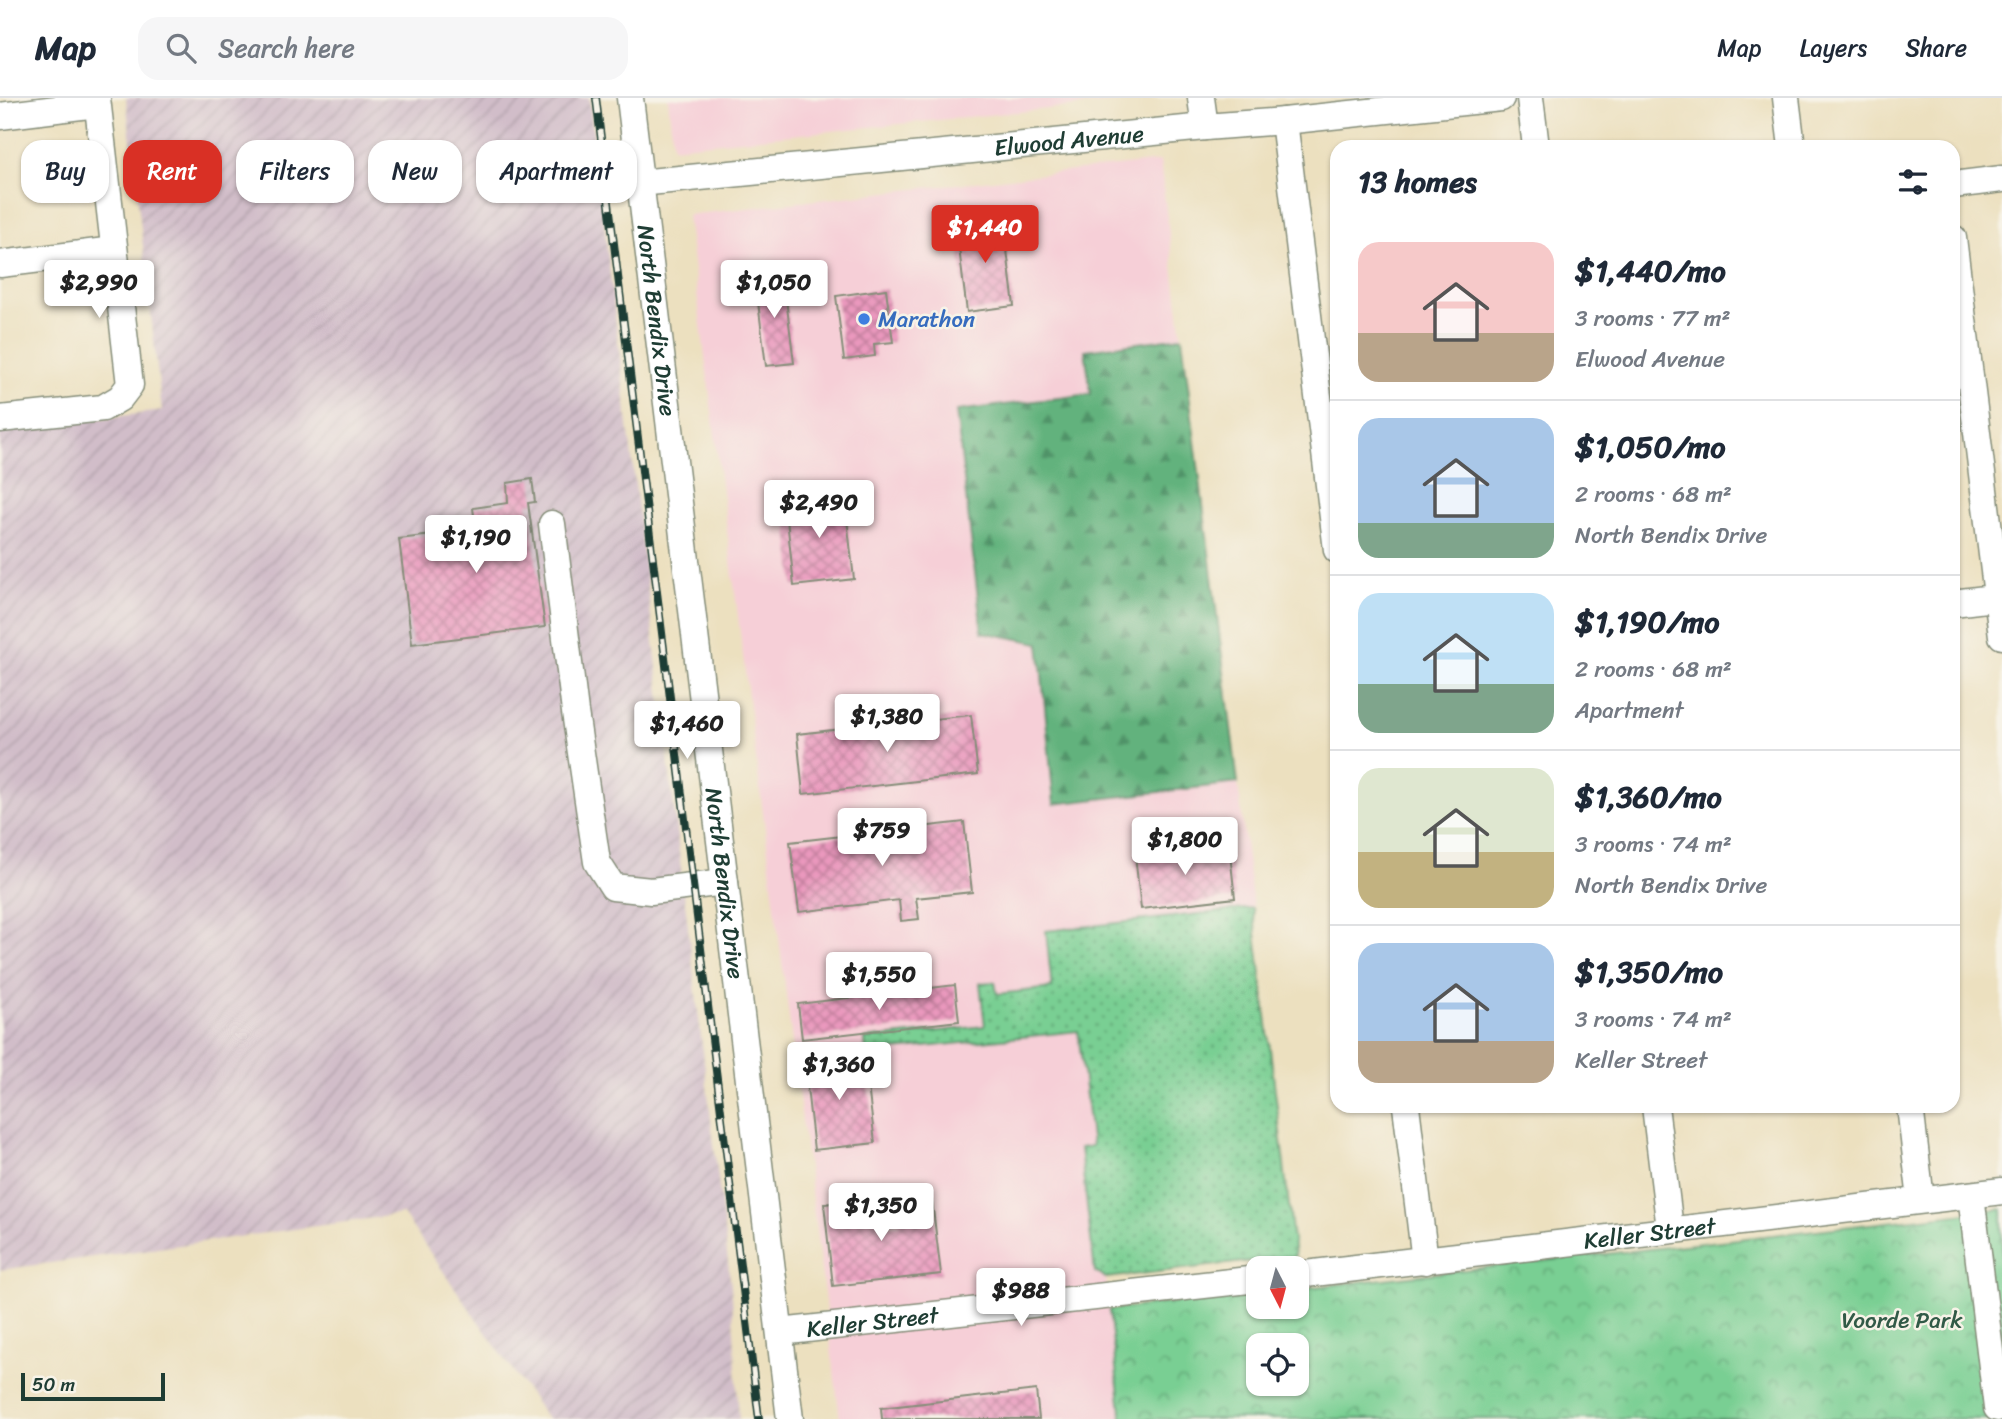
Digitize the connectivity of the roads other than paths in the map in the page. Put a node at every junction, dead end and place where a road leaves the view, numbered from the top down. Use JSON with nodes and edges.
{"nodes":[{"id":1,"x":630,"y":98,"type":"edge"},
{"id":2,"x":1201,"y":98,"type":"edge"},
{"id":3,"x":1501,"y":98,"type":"edge"},
{"id":4,"x":1530,"y":98,"type":"edge"},
{"id":5,"x":1786,"y":98,"type":"edge"},
{"id":6,"x":97,"y":101,"type":"edge"},
{"id":7,"x":0,"y":116,"type":"edge"},
{"id":8,"x":1284,"y":121,"type":"junction"},
{"id":9,"x":1205,"y":127,"type":"junction"},
{"id":10,"x":1535,"y":140,"type":"edge"},
{"id":11,"x":1791,"y":140,"type":"edge"},
{"id":12,"x":2002,"y":179,"type":"edge"},
{"id":13,"x":639,"y":183,"type":"junction"},
{"id":14,"x":1960,"y":184,"type":"edge"},
{"id":15,"x":114,"y":250,"type":"junction"},
{"id":16,"x":0,"y":264,"type":"edge"},
{"id":17,"x":1960,"y":291,"type":"edge"},
{"id":18,"x":0,"y":419,"type":"edge"},
{"id":19,"x":1330,"y":493,"type":"edge"},
{"id":20,"x":552,"y":524,"type":"dead end"},
{"id":21,"x":2000,"y":597,"type":"edge"},
{"id":22,"x":1960,"y":602,"type":"edge"},
{"id":23,"x":2002,"y":635,"type":"edge"},
{"id":24,"x":725,"y":882,"type":"junction"},
{"id":25,"x":1407,"y":1113,"type":"edge"},
{"id":26,"x":1656,"y":1113,"type":"edge"},
{"id":27,"x":1911,"y":1113,"type":"edge"},
{"id":28,"x":2002,"y":1191,"type":"edge"},
{"id":29,"x":1971,"y":1195,"type":"junction"},
{"id":30,"x":1922,"y":1200,"type":"junction"},
{"id":31,"x":1670,"y":1229,"type":"junction"},
{"id":32,"x":1425,"y":1261,"type":"junction"},
{"id":33,"x":1309,"y":1274,"type":"edge"},
{"id":34,"x":1246,"y":1280,"type":"edge"},
{"id":35,"x":780,"y":1332,"type":"junction"},
{"id":36,"x":1997,"y":1408,"type":"dead end"},
{"id":37,"x":790,"y":1419,"type":"edge"}],
"edges":[{"from":1,"to":13,"type":"street","name":"North Bendix Drive"},
{"from":2,"to":9,"type":"street"},
{"from":3,"to":8,"type":"street","name":"Elwood Avenue"},
{"from":4,"to":10,"type":"street"},
{"from":5,"to":11,"type":"street"},
{"from":6,"to":7,"type":"street"},
{"from":6,"to":15,"type":"street"},
{"from":8,"to":9,"type":"street","name":"Elwood Avenue"},
{"from":8,"to":19,"type":"street"},
{"from":9,"to":13,"type":"street","name":"Elwood Avenue"},
{"from":12,"to":14,"type":"street"},
{"from":13,"to":24,"type":"street","name":"North Bendix Drive"},
{"from":15,"to":16,"type":"street"},
{"from":15,"to":18,"type":"street"},
{"from":17,"to":21,"type":"street"},
{"from":20,"to":24,"type":"street"},
{"from":21,"to":22,"type":"street"},
{"from":21,"to":23,"type":"street"},
{"from":24,"to":35,"type":"street","name":"North Bendix Drive"},
{"from":25,"to":32,"type":"street"},
{"from":26,"to":31,"type":"street"},
{"from":27,"to":30,"type":"street"},
{"from":28,"to":29,"type":"street","name":"Keller Street"},
{"from":29,"to":30,"type":"street","name":"Keller Street"},
{"from":29,"to":36,"type":"street"},
{"from":30,"to":31,"type":"street","name":"Keller Street"},
{"from":31,"to":32,"type":"street","name":"Keller Street"},
{"from":32,"to":33,"type":"street","name":"Keller Street"},
{"from":34,"to":35,"type":"street","name":"Keller Street"},
{"from":35,"to":37,"type":"street","name":"North Bendix Drive"}]}
